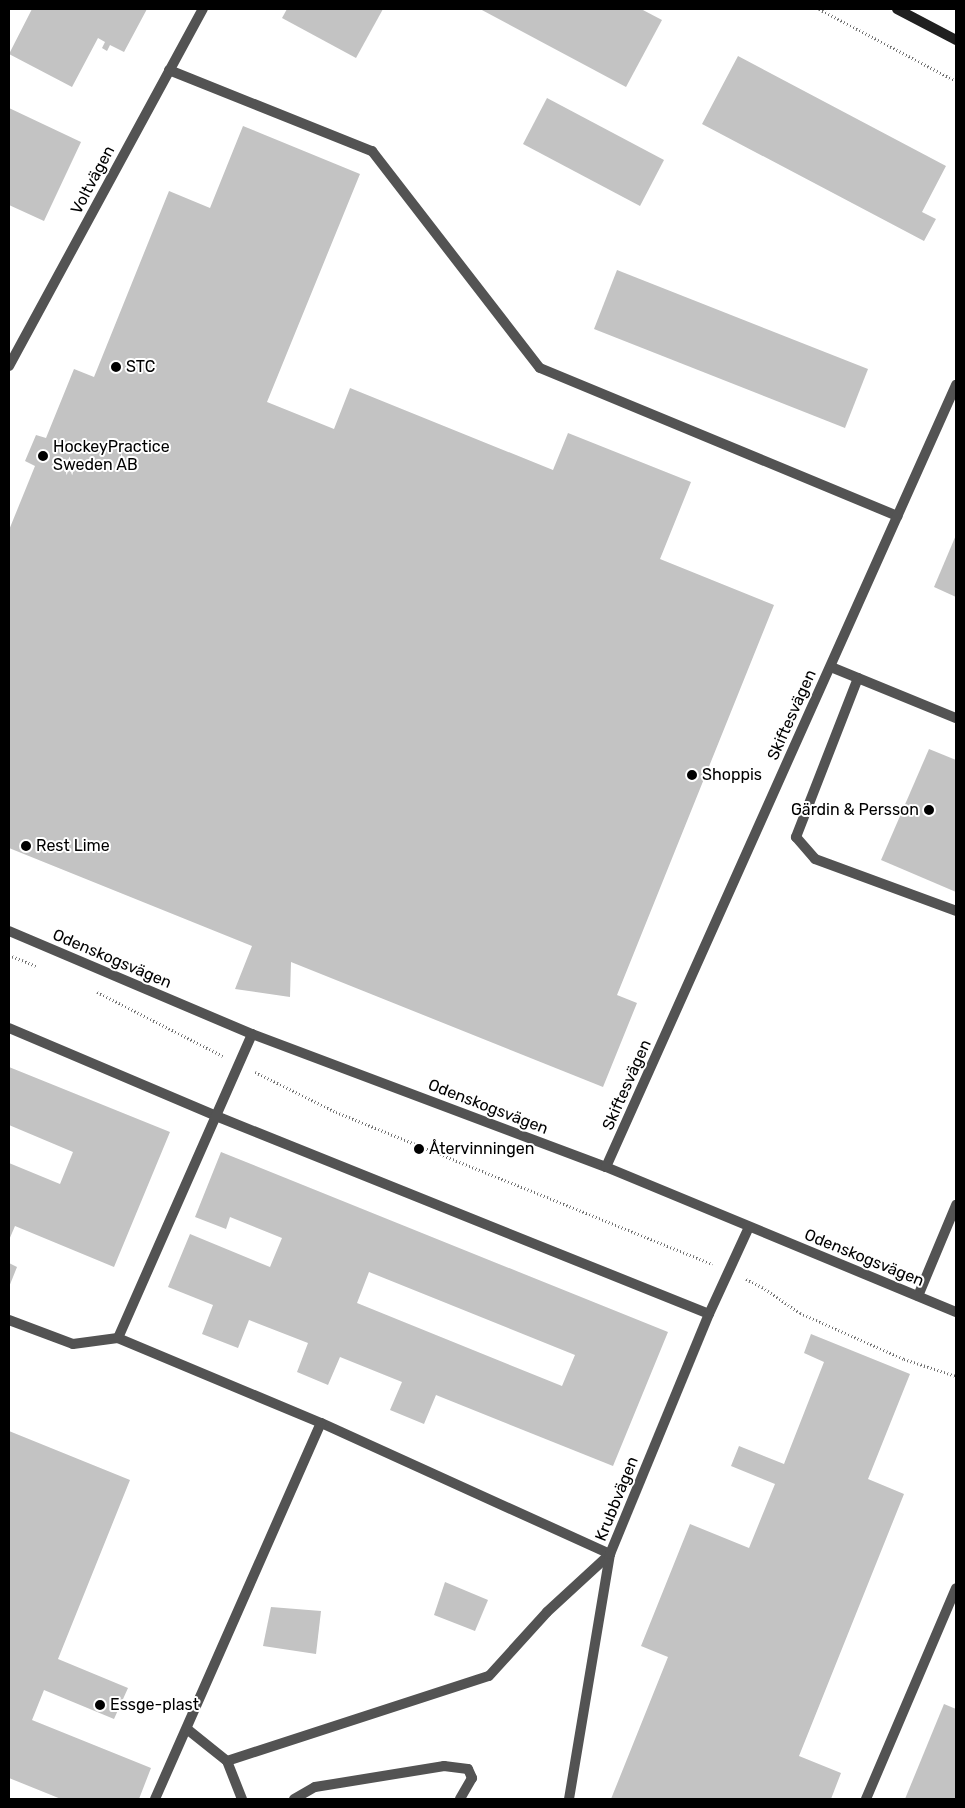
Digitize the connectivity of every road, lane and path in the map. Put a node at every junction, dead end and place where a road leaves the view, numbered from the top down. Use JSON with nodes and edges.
{"nodes":[{"id":1,"x":203,"y":9,"type":"edge"},
{"id":2,"x":819,"y":9,"type":"edge"},
{"id":3,"x":897,"y":9,"type":"edge"},
{"id":4,"x":956,"y":40,"type":"edge"},
{"id":5,"x":170,"y":70,"type":"junction"},
{"id":6,"x":956,"y":81,"type":"edge"},
{"id":7,"x":9,"y":366,"type":"edge"},
{"id":8,"x":956,"y":385,"type":"edge"},
{"id":9,"x":898,"y":516,"type":"junction"},
{"id":10,"x":831,"y":667,"type":"junction"},
{"id":11,"x":858,"y":678,"type":"junction"},
{"id":12,"x":956,"y":718,"type":"edge"},
{"id":13,"x":956,"y":911,"type":"edge"},
{"id":14,"x":9,"y":931,"type":"edge"},
{"id":15,"x":9,"y":955,"type":"edge"},
{"id":16,"x":44,"y":969,"type":"dead end"},
{"id":17,"x":96,"y":991,"type":"dead end"},
{"id":18,"x":9,"y":1028,"type":"edge"},
{"id":19,"x":252,"y":1034,"type":"junction"},
{"id":20,"x":239,"y":1064,"type":"junction"},
{"id":21,"x":216,"y":1116,"type":"junction"},
{"id":22,"x":606,"y":1167,"type":"junction"},
{"id":23,"x":956,"y":1205,"type":"edge"},
{"id":24,"x":749,"y":1227,"type":"junction"},
{"id":25,"x":728,"y":1270,"type":"junction"},
{"id":26,"x":918,"y":1296,"type":"junction"},
{"id":27,"x":956,"y":1312,"type":"edge"},
{"id":28,"x":709,"y":1314,"type":"junction"},
{"id":29,"x":9,"y":1320,"type":"edge"},
{"id":30,"x":118,"y":1338,"type":"junction"},
{"id":31,"x":956,"y":1376,"type":"edge"},
{"id":32,"x":321,"y":1423,"type":"junction"},
{"id":33,"x":610,"y":1554,"type":"junction"},
{"id":34,"x":956,"y":1588,"type":"edge"},
{"id":35,"x":187,"y":1730,"type":"junction"},
{"id":36,"x":227,"y":1762,"type":"junction"},
{"id":37,"x":155,"y":1799,"type":"edge"},
{"id":38,"x":242,"y":1799,"type":"edge"},
{"id":39,"x":294,"y":1799,"type":"edge"},
{"id":40,"x":460,"y":1799,"type":"edge"},
{"id":41,"x":569,"y":1799,"type":"edge"},
{"id":42,"x":866,"y":1799,"type":"edge"}],
"edges":[{"from":1,"to":5,"type":"street","name":"Voltvägen"},
{"from":2,"to":6,"type":"path"},
{"from":3,"to":4,"type":"street"},
{"from":5,"to":7,"type":"street","name":"Voltvägen"},
{"from":5,"to":9,"type":"street"},
{"from":8,"to":9,"type":"street","name":"Skiftesvägen"},
{"from":9,"to":10,"type":"street","name":"Skiftesvägen"},
{"from":10,"to":11,"type":"street"},
{"from":10,"to":22,"type":"street","name":"Skiftesvägen"},
{"from":11,"to":12,"type":"street"},
{"from":11,"to":13,"type":"street"},
{"from":14,"to":19,"type":"street","name":"Odenskogsvägen"},
{"from":15,"to":16,"type":"path"},
{"from":17,"to":20,"type":"path"},
{"from":18,"to":21,"type":"street"},
{"from":19,"to":20,"type":"street"},
{"from":19,"to":22,"type":"street","name":"Odenskogsvägen"},
{"from":20,"to":21,"type":"street"},
{"from":20,"to":25,"type":"path"},
{"from":21,"to":28,"type":"street"},
{"from":21,"to":30,"type":"street"},
{"from":22,"to":24,"type":"street","name":"Odenskogsvägen"},
{"from":23,"to":26,"type":"street"},
{"from":24,"to":25,"type":"street","name":"Krubbvägen"},
{"from":24,"to":26,"type":"street","name":"Odenskogsvägen"},
{"from":25,"to":28,"type":"street","name":"Krubbvägen"},
{"from":25,"to":31,"type":"path"},
{"from":26,"to":27,"type":"street","name":"Odenskogsvägen"},
{"from":28,"to":33,"type":"street","name":"Krubbvägen"},
{"from":29,"to":30,"type":"street"},
{"from":30,"to":32,"type":"street"},
{"from":32,"to":33,"type":"street"},
{"from":32,"to":35,"type":"street"},
{"from":33,"to":36,"type":"street"},
{"from":33,"to":41,"type":"street","name":"Krubbvägen"},
{"from":34,"to":42,"type":"street"},
{"from":35,"to":36,"type":"street"},
{"from":35,"to":37,"type":"street"},
{"from":36,"to":38,"type":"street"},
{"from":39,"to":40,"type":"street"}]}
